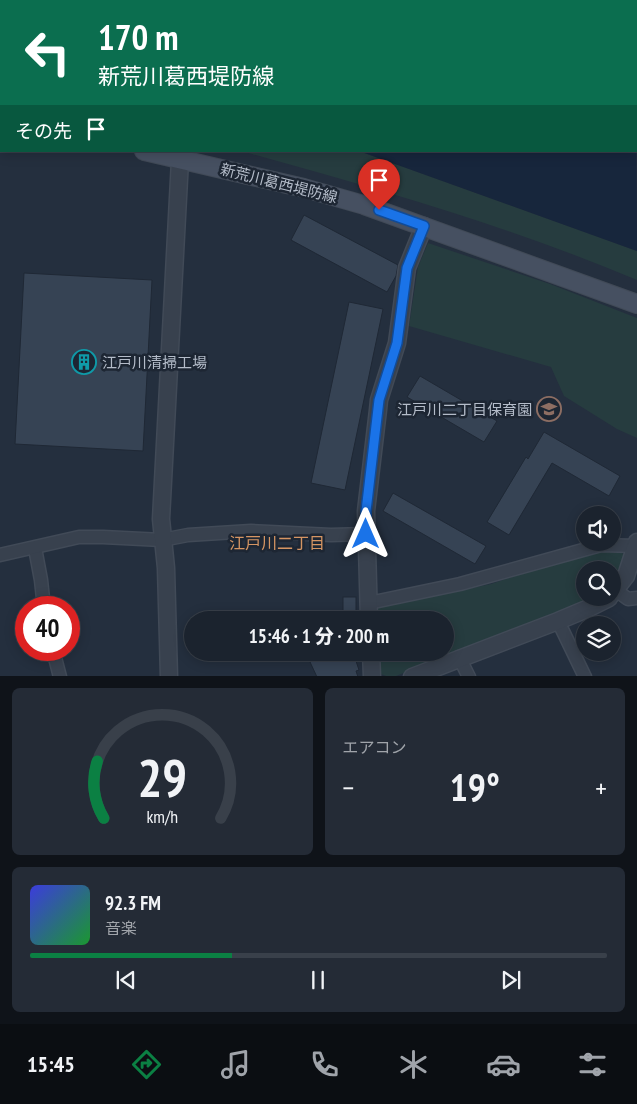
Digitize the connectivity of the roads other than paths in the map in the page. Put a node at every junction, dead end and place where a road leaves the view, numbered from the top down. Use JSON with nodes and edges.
{"nodes":[{"id":1,"x":148,"y":152,"type":"edge"},
{"id":2,"x":180,"y":160,"type":"junction"},
{"id":3,"x":424,"y":226,"type":"junction"},
{"id":4,"x":637,"y":304,"type":"edge"},
{"id":5,"x":366,"y":534,"type":"junction"},
{"id":6,"x":162,"y":540,"type":"junction"},
{"id":7,"x":636,"y":544,"type":"edge"},
{"id":8,"x":36,"y":548,"type":"junction"},
{"id":9,"x":0,"y":555,"type":"edge"},
{"id":10,"x":621,"y":583,"type":"edge"},
{"id":11,"x":43,"y":596,"type":"edge"},
{"id":12,"x":621,"y":597,"type":"edge"},
{"id":13,"x":637,"y":598,"type":"edge"},
{"id":14,"x":369,"y":603,"type":"junction"},
{"id":15,"x":592,"y":606,"type":"edge"},
{"id":16,"x":369,"y":611,"type":"edge"},
{"id":17,"x":558,"y":621,"type":"junction"},
{"id":18,"x":459,"y":657,"type":"junction"},
{"id":19,"x":56,"y":661,"type":"edge"},
{"id":20,"x":371,"y":661,"type":"edge"},
{"id":21,"x":60,"y":676,"type":"edge"},
{"id":22,"x":169,"y":676,"type":"edge"},
{"id":23,"x":372,"y":676,"type":"edge"},
{"id":24,"x":412,"y":676,"type":"edge"},
{"id":25,"x":469,"y":676,"type":"edge"},
{"id":26,"x":585,"y":676,"type":"edge"}],
"edges":[{"from":1,"to":2,"type":"main road","name":"新荒川葛西堤防線"},
{"from":2,"to":3,"type":"main road","name":"新荒川葛西堤防線"},
{"from":2,"to":6,"type":"street"},
{"from":3,"to":4,"type":"main road","name":"新荒川葛西堤防線"},
{"from":3,"to":5,"type":"street"},
{"from":5,"to":6,"type":"street"},
{"from":5,"to":14,"type":"street"},
{"from":6,"to":8,"type":"street"},
{"from":6,"to":22,"type":"street"},
{"from":7,"to":10,"type":"street"},
{"from":7,"to":14,"type":"street"},
{"from":8,"to":9,"type":"street"},
{"from":8,"to":11,"type":"street"},
{"from":12,"to":13,"type":"street"},
{"from":14,"to":16,"type":"street"},
{"from":15,"to":17,"type":"street"},
{"from":17,"to":18,"type":"street"},
{"from":17,"to":26,"type":"street"},
{"from":18,"to":24,"type":"street"},
{"from":18,"to":25,"type":"street"},
{"from":19,"to":21,"type":"street"},
{"from":20,"to":23,"type":"street"}]}
